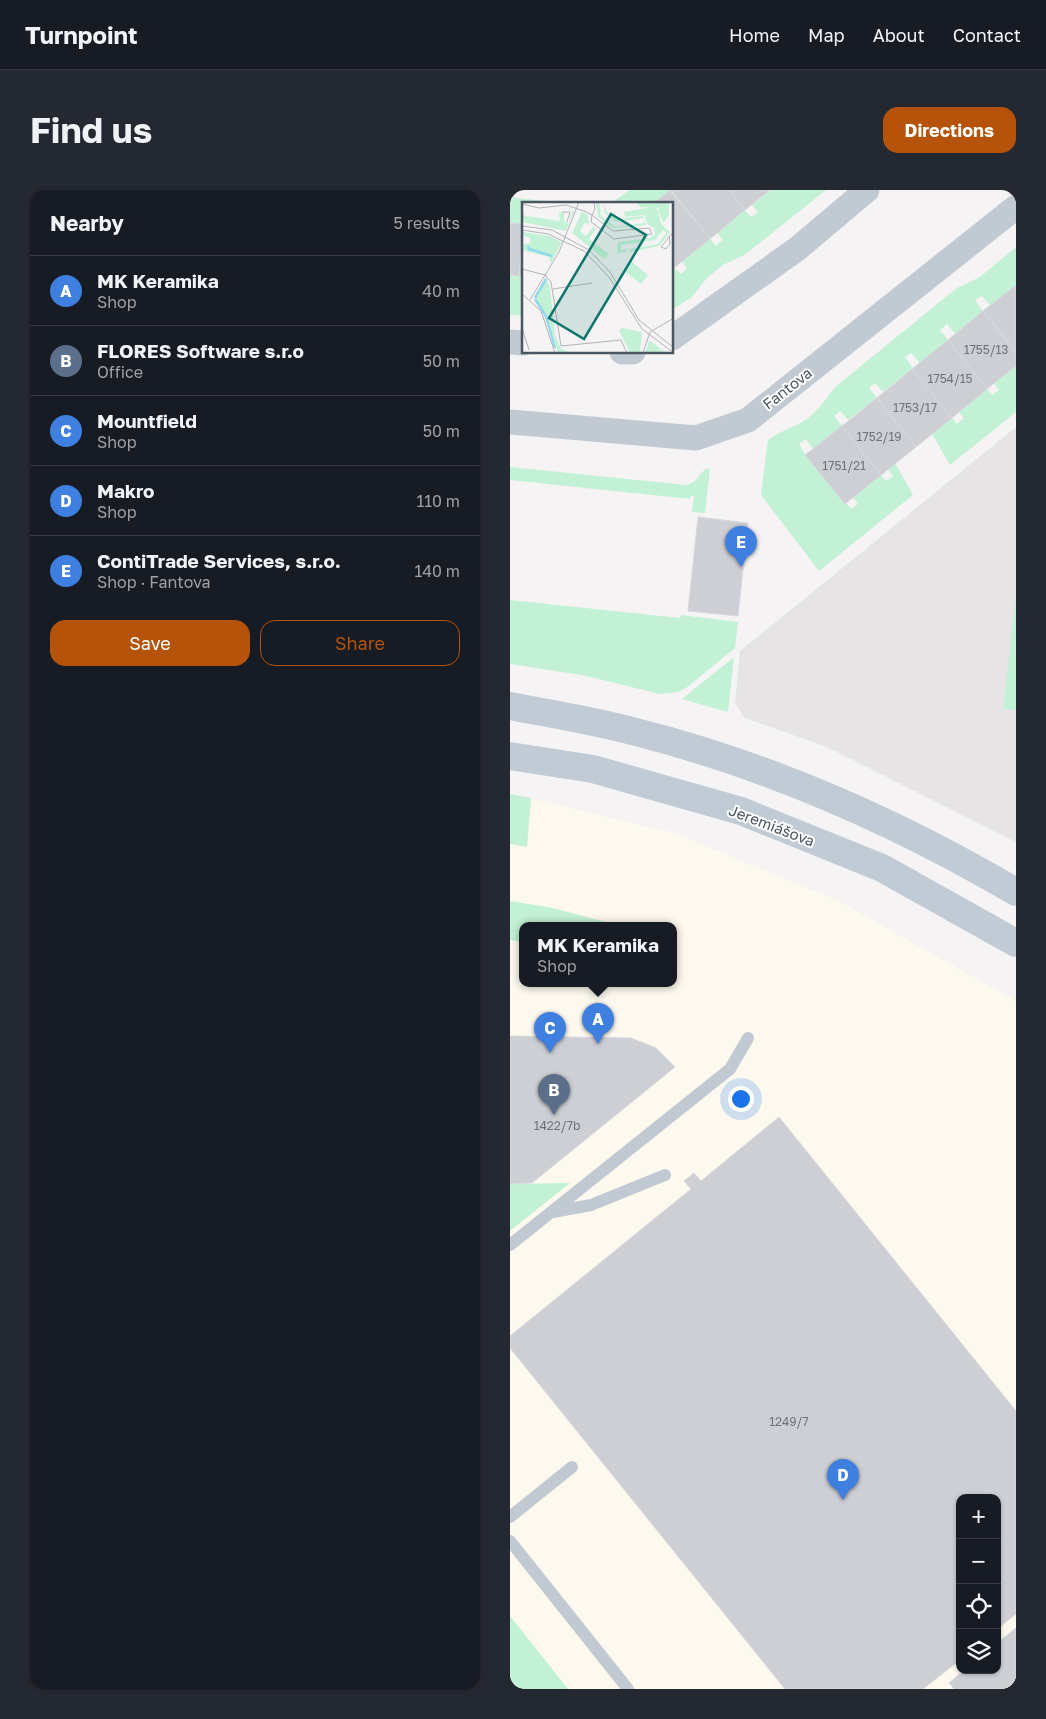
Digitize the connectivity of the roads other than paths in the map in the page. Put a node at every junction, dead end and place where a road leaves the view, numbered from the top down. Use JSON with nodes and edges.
{"nodes":[{"id":1,"x":867,"y":190,"type":"edge"},
{"id":2,"x":1016,"y":207,"type":"edge"},
{"id":3,"x":674,"y":337,"type":"edge"},
{"id":4,"x":510,"y":422,"type":"edge"},
{"id":5,"x":510,"y":706,"type":"edge"},
{"id":6,"x":510,"y":756,"type":"edge"},
{"id":7,"x":1016,"y":892,"type":"edge"},
{"id":8,"x":1016,"y":943,"type":"edge"},
{"id":9,"x":748,"y":1038,"type":"dead end"},
{"id":10,"x":665,"y":1175,"type":"dead end"},
{"id":11,"x":551,"y":1212,"type":"junction"},
{"id":12,"x":510,"y":1245,"type":"edge"},
{"id":13,"x":572,"y":1467,"type":"dead end"},
{"id":14,"x":510,"y":1517,"type":"edge"},
{"id":15,"x":510,"y":1541,"type":"edge"},
{"id":16,"x":628,"y":1689,"type":"edge"}],
"edges":[{"from":1,"to":3,"type":"street"},
{"from":2,"to":4,"type":"street","name":"Fantova"},
{"from":5,"to":7,"type":"main road"},
{"from":6,"to":8,"type":"main road","name":"Jeremiášova"},
{"from":9,"to":11,"type":"lane"},
{"from":10,"to":11,"type":"lane"},
{"from":11,"to":12,"type":"lane"},
{"from":13,"to":14,"type":"lane"},
{"from":15,"to":16,"type":"lane"}]}
